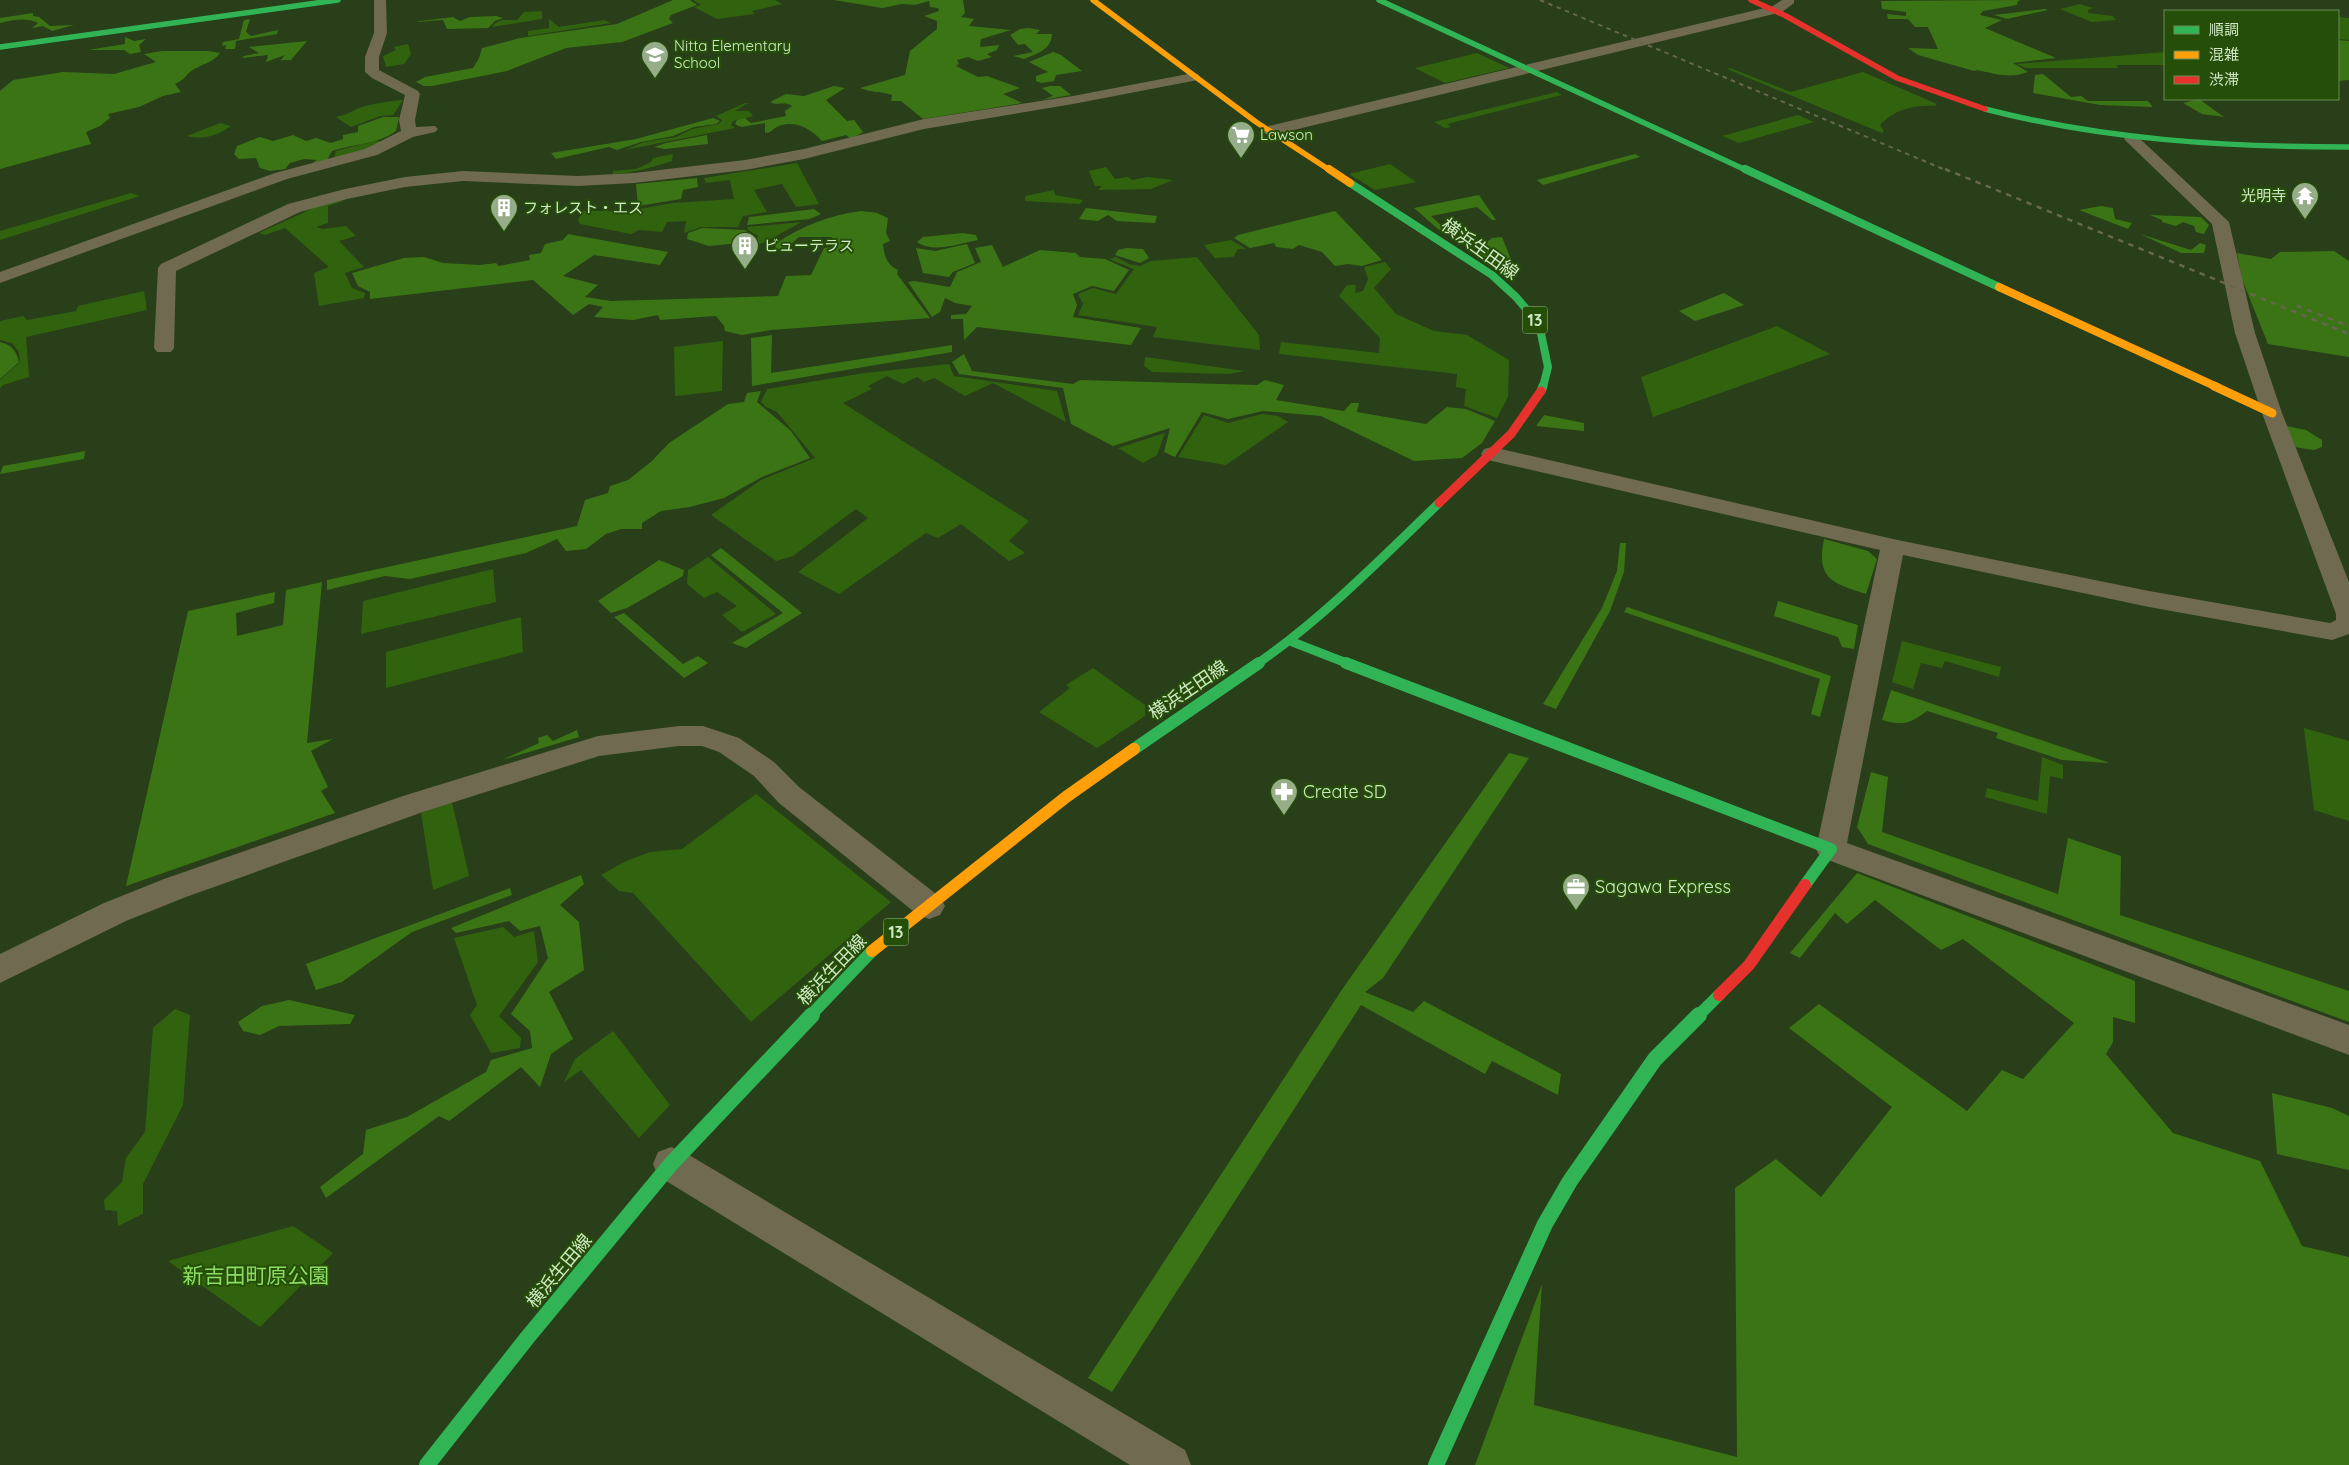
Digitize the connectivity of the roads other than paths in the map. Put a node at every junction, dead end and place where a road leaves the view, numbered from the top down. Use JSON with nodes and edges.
{"nodes":[{"id":1,"x":331,"y":0,"type":"edge"},
{"id":2,"x":380,"y":0,"type":"edge"},
{"id":3,"x":1093,"y":0,"type":"edge"},
{"id":4,"x":1379,"y":0,"type":"edge"},
{"id":5,"x":1751,"y":0,"type":"edge"},
{"id":6,"x":1788,"y":0,"type":"edge"},
{"id":7,"x":1777,"y":9,"type":"junction"},
{"id":8,"x":0,"y":47,"type":"edge"},
{"id":9,"x":1527,"y":68,"type":"junction"},
{"id":10,"x":1193,"y":77,"type":"junction"},
{"id":11,"x":430,"y":129,"type":"dead end"},
{"id":12,"x":1269,"y":131,"type":"junction"},
{"id":13,"x":409,"y":133,"type":"junction"},
{"id":14,"x":2132,"y":139,"type":"junction"},
{"id":15,"x":2349,"y":147,"type":"edge"},
{"id":16,"x":309,"y":170,"type":"junction"},
{"id":17,"x":294,"y":208,"type":"junction"},
{"id":18,"x":0,"y":278,"type":"edge"},
{"id":19,"x":164,"y":348,"type":"dead end"},
{"id":20,"x":2272,"y":413,"type":"junction"},
{"id":21,"x":1492,"y":454,"type":"junction"},
{"id":22,"x":1893,"y":546,"type":"junction"},
{"id":23,"x":2348,"y":625,"type":"edge"},
{"id":24,"x":1290,"y":641,"type":"junction"},
{"id":25,"x":1831,"y":850,"type":"junction"},
{"id":26,"x":929,"y":906,"type":"junction"},
{"id":27,"x":0,"y":969,"type":"edge"},
{"id":28,"x":2349,"y":1040,"type":"edge"},
{"id":29,"x":670,"y":1164,"type":"junction"},
{"id":30,"x":427,"y":1465,"type":"edge"},
{"id":31,"x":1170,"y":1465,"type":"edge"},
{"id":32,"x":1436,"y":1465,"type":"edge"}],
"edges":[{"from":1,"to":8,"type":"street"},
{"from":2,"to":13,"type":"street"},
{"from":3,"to":10,"type":"street","name":"横浜生田線","number":"13"},
{"from":4,"to":9,"type":"street"},
{"from":5,"to":7,"type":"street"},
{"from":6,"to":7,"type":"street"},
{"from":7,"to":9,"type":"street"},
{"from":7,"to":14,"type":"street"},
{"from":9,"to":12,"type":"street"},
{"from":9,"to":20,"type":"street"},
{"from":10,"to":12,"type":"street","name":"横浜生田線","number":"13"},
{"from":10,"to":17,"type":"street"},
{"from":11,"to":13,"type":"street"},
{"from":12,"to":21,"type":"street","name":"横浜生田線","number":"13"},
{"from":13,"to":16,"type":"street"},
{"from":14,"to":15,"type":"street"},
{"from":14,"to":20,"type":"street"},
{"from":16,"to":17,"type":"street"},
{"from":16,"to":18,"type":"street"},
{"from":17,"to":19,"type":"street"},
{"from":20,"to":23,"type":"street"},
{"from":21,"to":22,"type":"street"},
{"from":21,"to":24,"type":"street","name":"横浜生田線","number":"13"},
{"from":22,"to":23,"type":"street"},
{"from":22,"to":25,"type":"street"},
{"from":24,"to":25,"type":"street"},
{"from":24,"to":26,"type":"street","name":"横浜生田線","number":"13"},
{"from":25,"to":28,"type":"street"},
{"from":25,"to":32,"type":"street"},
{"from":26,"to":27,"type":"street"},
{"from":26,"to":29,"type":"street","name":"横浜生田線","number":"13"},
{"from":29,"to":30,"type":"street","name":"横浜生田線","number":"13"},
{"from":29,"to":31,"type":"street"}]}
